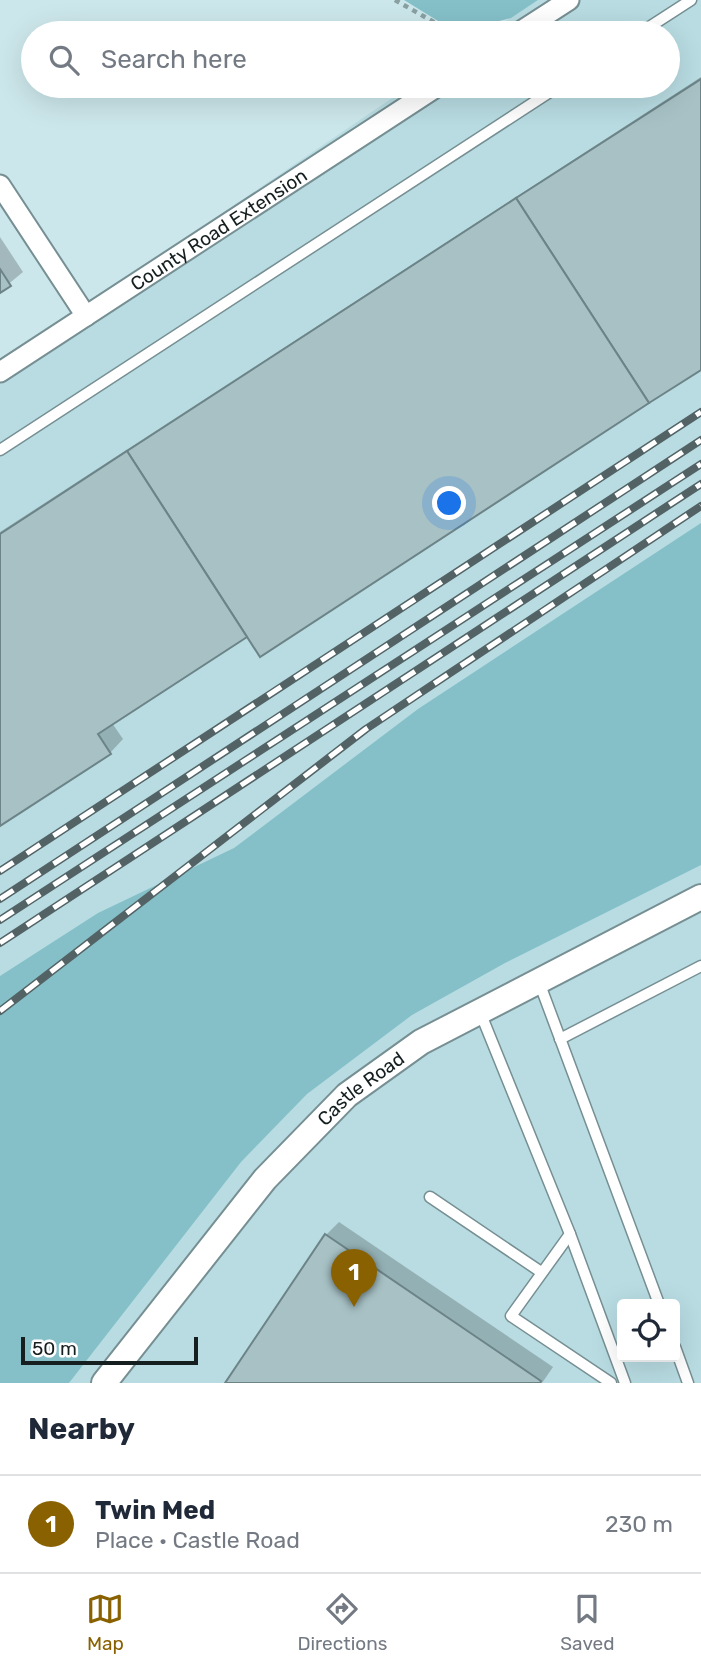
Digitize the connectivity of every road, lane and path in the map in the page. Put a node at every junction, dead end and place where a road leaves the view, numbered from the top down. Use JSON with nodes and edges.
{"nodes":[{"id":1,"x":395,"y":0,"type":"edge"},
{"id":2,"x":569,"y":0,"type":"edge"},
{"id":3,"x":691,"y":0,"type":"edge"},
{"id":4,"x":432,"y":21,"type":"edge"},
{"id":5,"x":537,"y":21,"type":"edge"},
{"id":6,"x":659,"y":21,"type":"edge"},
{"id":7,"x":420,"y":98,"type":"edge"},
{"id":8,"x":541,"y":98,"type":"edge"},
{"id":9,"x":0,"y":185,"type":"edge"},
{"id":10,"x":86,"y":316,"type":"junction"},
{"id":11,"x":0,"y":372,"type":"edge"},
{"id":12,"x":0,"y":450,"type":"edge"},
{"id":13,"x":701,"y":897,"type":"edge"},
{"id":14,"x":701,"y":966,"type":"edge"},
{"id":15,"x":538,"y":981,"type":"junction"},
{"id":16,"x":480,"y":1012,"type":"junction"},
{"id":17,"x":560,"y":1039,"type":"junction"},
{"id":18,"x":430,"y":1197,"type":"dead end"},
{"id":19,"x":570,"y":1234,"type":"junction"},
{"id":20,"x":541,"y":1272,"type":"junction"},
{"id":21,"x":657,"y":1299,"type":"edge"},
{"id":22,"x":680,"y":1361,"type":"edge"},
{"id":23,"x":104,"y":1383,"type":"edge"},
{"id":24,"x":611,"y":1383,"type":"edge"},
{"id":25,"x":625,"y":1383,"type":"edge"},
{"id":26,"x":688,"y":1383,"type":"edge"}],
"edges":[{"from":1,"to":4,"type":"path"},
{"from":2,"to":5,"type":"street"},
{"from":3,"to":6,"type":"lane"},
{"from":7,"to":10,"type":"street","name":"County Road Extension"},
{"from":8,"to":12,"type":"lane"},
{"from":9,"to":10,"type":"street"},
{"from":10,"to":11,"type":"street","name":"County Road Extension"},
{"from":13,"to":15,"type":"street","name":"Castle Road"},
{"from":14,"to":17,"type":"lane"},
{"from":15,"to":16,"type":"street","name":"Castle Road"},
{"from":15,"to":17,"type":"lane"},
{"from":16,"to":19,"type":"lane"},
{"from":16,"to":23,"type":"street","name":"Castle Road"},
{"from":17,"to":21,"type":"lane"},
{"from":18,"to":20,"type":"lane"},
{"from":19,"to":20,"type":"lane"},
{"from":19,"to":25,"type":"lane"},
{"from":20,"to":24,"type":"lane"},
{"from":22,"to":26,"type":"lane"}]}
